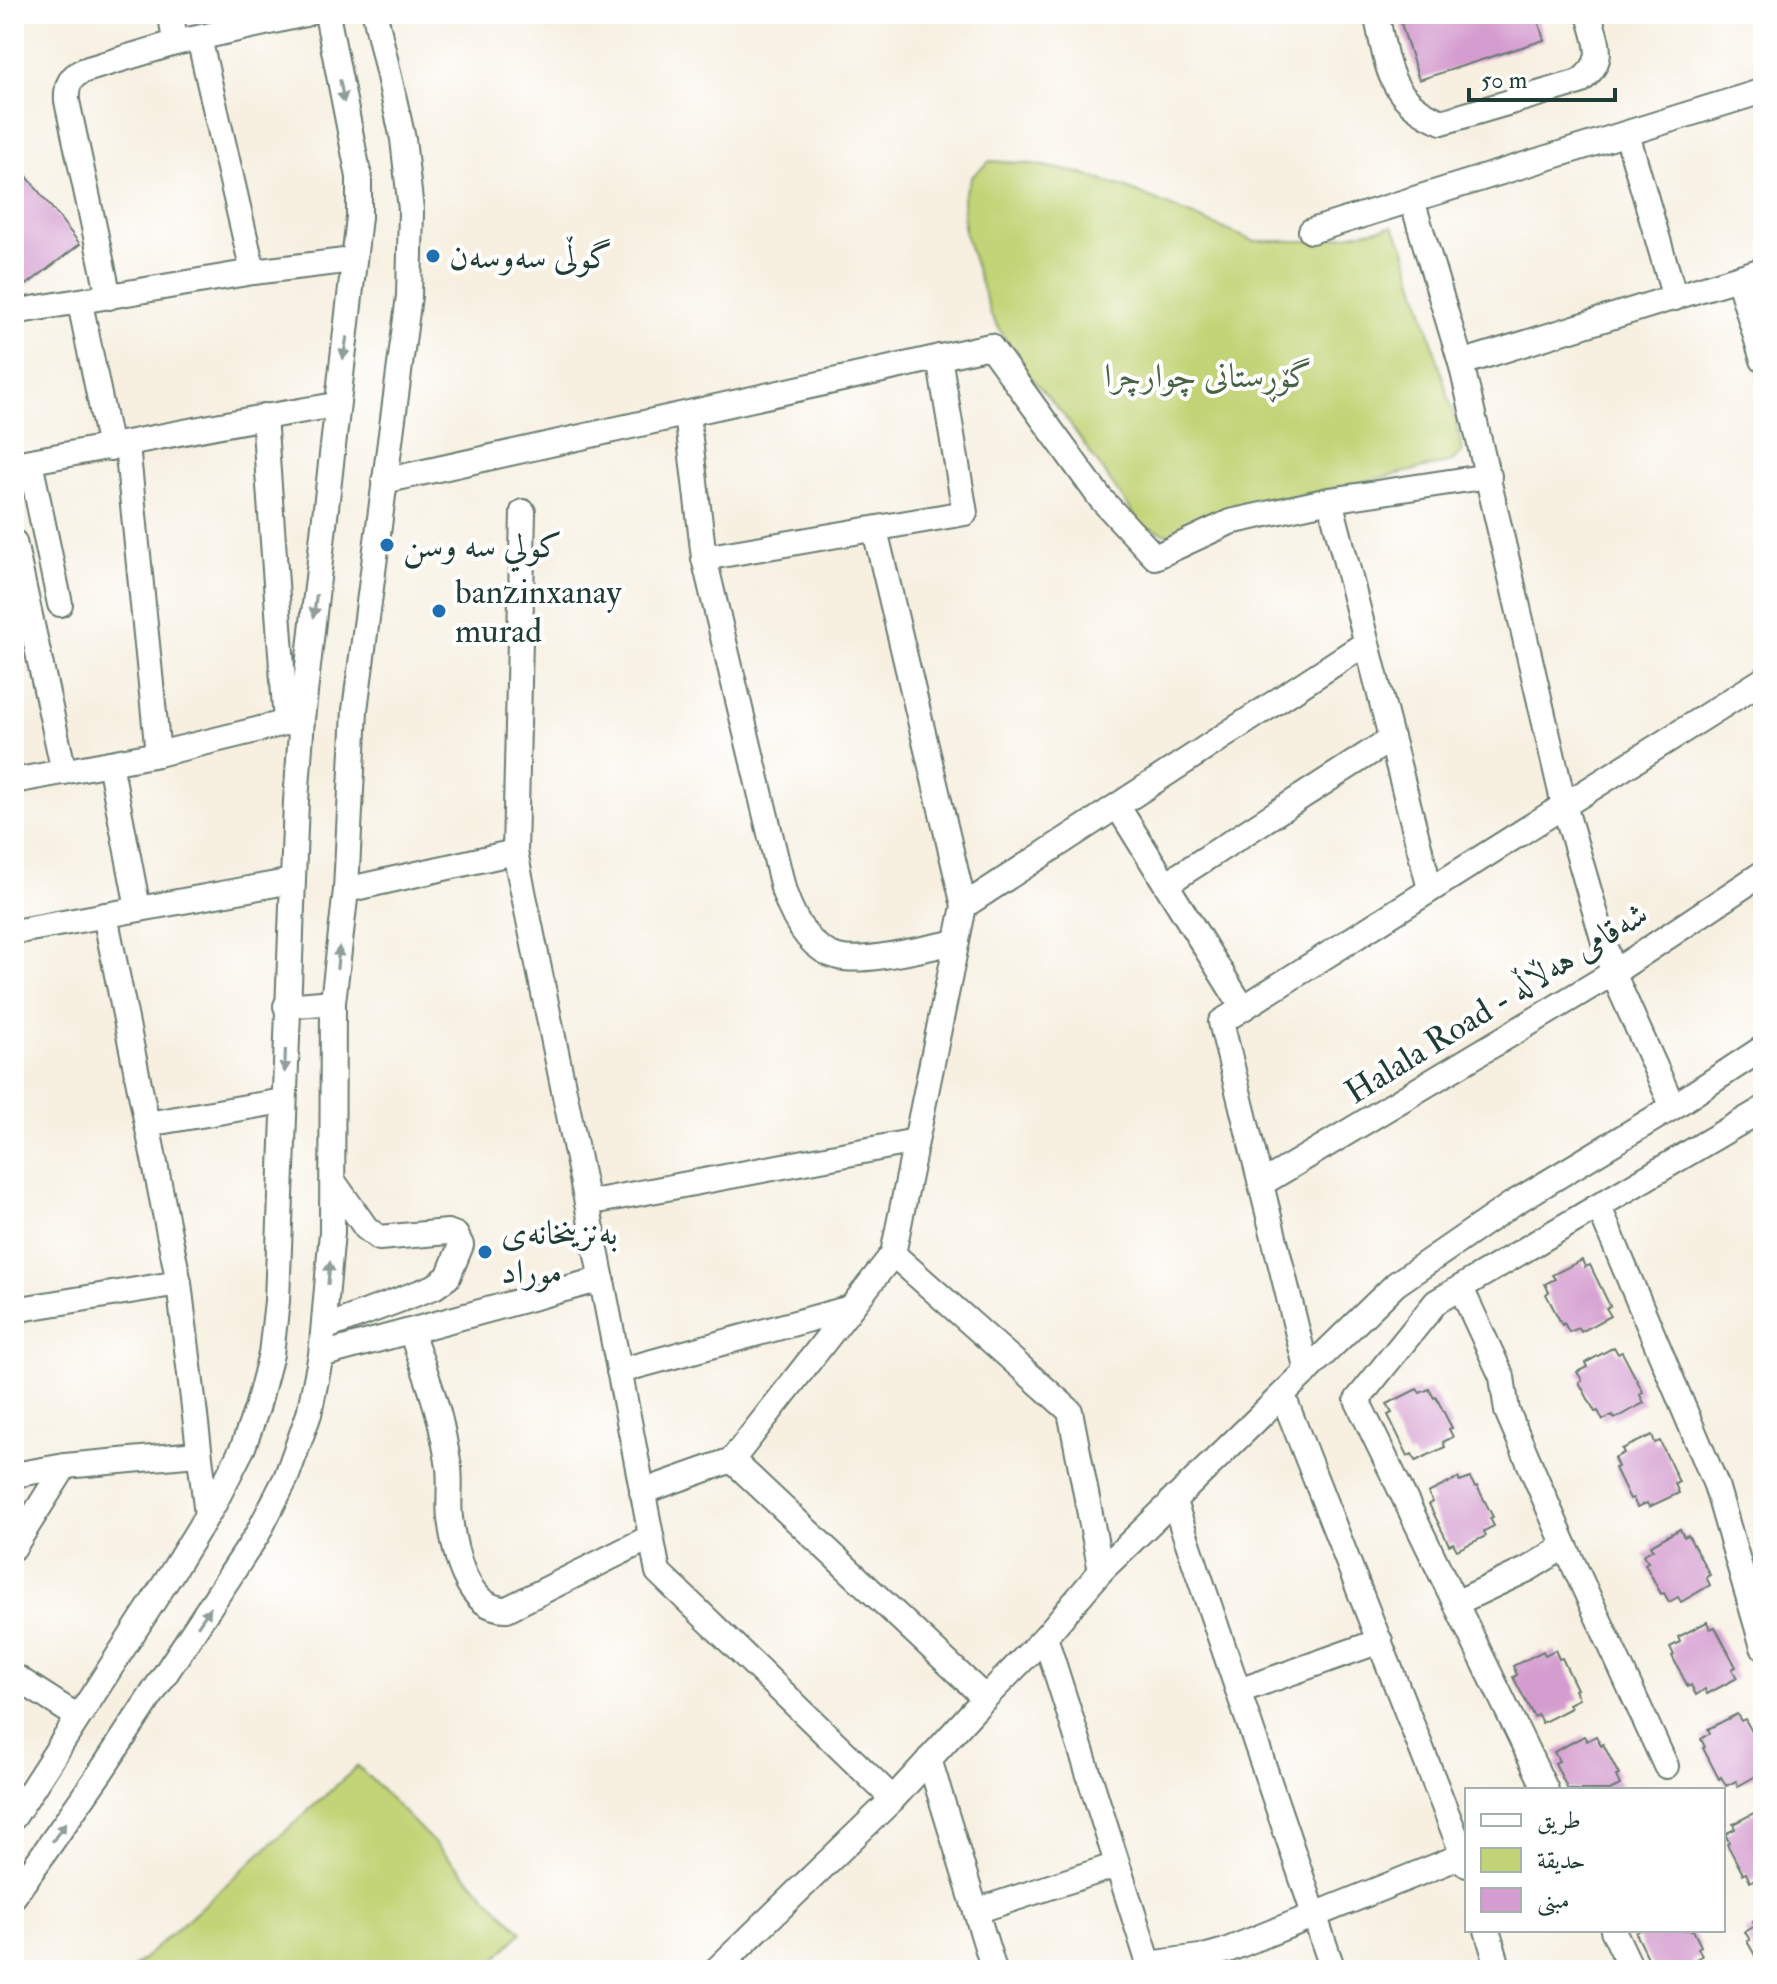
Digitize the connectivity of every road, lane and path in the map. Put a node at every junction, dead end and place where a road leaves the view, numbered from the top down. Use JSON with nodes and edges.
{"nodes":[{"id":1,"x":171,"y":14,"type":"edge"},
{"id":2,"x":305,"y":14,"type":"edge"},
{"id":3,"x":327,"y":14,"type":"edge"},
{"id":4,"x":375,"y":14,"type":"edge"},
{"id":5,"x":1376,"y":14,"type":"edge"},
{"id":6,"x":1589,"y":14,"type":"edge"},
{"id":7,"x":187,"y":40,"type":"junction"},
{"id":8,"x":1763,"y":91,"type":"edge"},
{"id":9,"x":1627,"y":134,"type":"junction"},
{"id":10,"x":1412,"y":200,"type":"junction"},
{"id":11,"x":1311,"y":231,"type":"dead end"},
{"id":12,"x":353,"y":260,"type":"junction"},
{"id":13,"x":1763,"y":270,"type":"edge"},
{"id":14,"x":253,"y":272,"type":"junction"},
{"id":15,"x":1738,"y":278,"type":"junction"},
{"id":16,"x":109,"y":297,"type":"junction"},
{"id":17,"x":1675,"y":298,"type":"junction"},
{"id":18,"x":80,"y":303,"type":"junction"},
{"id":19,"x":14,"y":312,"type":"edge"},
{"id":20,"x":939,"y":357,"type":"junction"},
{"id":21,"x":1763,"y":360,"type":"edge"},
{"id":22,"x":1461,"y":363,"type":"junction"},
{"id":23,"x":337,"y":405,"type":"junction"},
{"id":24,"x":687,"y":414,"type":"junction"},
{"id":25,"x":264,"y":416,"type":"junction"},
{"id":26,"x":118,"y":446,"type":"junction"},
{"id":27,"x":22,"y":463,"type":"edge"},
{"id":28,"x":1489,"y":476,"type":"junction"},
{"id":29,"x":384,"y":481,"type":"junction"},
{"id":30,"x":1330,"y":500,"type":"junction"},
{"id":31,"x":523,"y":512,"type":"dead end"},
{"id":32,"x":875,"y":530,"type":"junction"},
{"id":33,"x":14,"y":542,"type":"edge"},
{"id":34,"x":704,"y":558,"type":"junction"},
{"id":35,"x":60,"y":604,"type":"dead end"},
{"id":36,"x":1366,"y":643,"type":"junction"},
{"id":37,"x":1763,"y":680,"type":"edge"},
{"id":38,"x":294,"y":721,"type":"junction"},
{"id":39,"x":1391,"y":739,"type":"junction"},
{"id":40,"x":158,"y":754,"type":"junction"},
{"id":41,"x":110,"y":763,"type":"junction"},
{"id":42,"x":64,"y":772,"type":"junction"},
{"id":43,"x":14,"y":781,"type":"edge"},
{"id":44,"x":1564,"y":805,"type":"junction"},
{"id":45,"x":1118,"y":807,"type":"junction"},
{"id":46,"x":515,"y":852,"type":"junction"},
{"id":47,"x":1763,"y":873,"type":"edge"},
{"id":48,"x":292,"y":881,"type":"junction"},
{"id":49,"x":1166,"y":884,"type":"junction"},
{"id":50,"x":1430,"y":889,"type":"junction"},
{"id":51,"x":346,"y":890,"type":"junction"},
{"id":52,"x":964,"y":906,"type":"junction"},
{"id":53,"x":138,"y":908,"type":"junction"},
{"id":54,"x":105,"y":915,"type":"junction"},
{"id":55,"x":14,"y":932,"type":"edge"},
{"id":56,"x":957,"y":942,"type":"junction"},
{"id":57,"x":1613,"y":973,"type":"junction"},
{"id":58,"x":333,"y":1002,"type":"junction"},
{"id":59,"x":286,"y":1006,"type":"junction"},
{"id":60,"x":1243,"y":1008,"type":"junction"},
{"id":61,"x":1763,"y":1048,"type":"edge"},
{"id":62,"x":283,"y":1101,"type":"junction"},
{"id":63,"x":1673,"y":1107,"type":"junction"},
{"id":64,"x":1762,"y":1112,"type":"edge"},
{"id":65,"x":147,"y":1124,"type":"junction"},
{"id":66,"x":916,"y":1141,"type":"junction"},
{"id":67,"x":333,"y":1181,"type":"junction"},
{"id":68,"x":1261,"y":1184,"type":"junction"},
{"id":69,"x":587,"y":1203,"type":"junction"},
{"id":70,"x":1599,"y":1207,"type":"junction"},
{"id":71,"x":893,"y":1254,"type":"junction"},
{"id":72,"x":602,"y":1279,"type":"junction"},
{"id":73,"x":179,"y":1283,"type":"junction"},
{"id":74,"x":1461,"y":1288,"type":"junction"},
{"id":75,"x":15,"y":1305,"type":"edge"},
{"id":76,"x":850,"y":1308,"type":"junction"},
{"id":77,"x":324,"y":1328,"type":"junction"},
{"id":78,"x":411,"y":1331,"type":"junction"},
{"id":79,"x":321,"y":1355,"type":"junction"},
{"id":80,"x":619,"y":1371,"type":"junction"},
{"id":81,"x":1307,"y":1371,"type":"junction"},
{"id":82,"x":1283,"y":1396,"type":"junction"},
{"id":83,"x":197,"y":1454,"type":"junction"},
{"id":84,"x":732,"y":1460,"type":"junction"},
{"id":85,"x":65,"y":1466,"type":"junction"},
{"id":86,"x":14,"y":1475,"type":"edge"},
{"id":87,"x":642,"y":1492,"type":"junction"},
{"id":88,"x":1173,"y":1499,"type":"junction"},
{"id":89,"x":207,"y":1515,"type":"junction"},
{"id":90,"x":651,"y":1537,"type":"junction"},
{"id":91,"x":1565,"y":1546,"type":"junction"},
{"id":92,"x":14,"y":1547,"type":"edge"},
{"id":93,"x":1101,"y":1571,"type":"junction"},
{"id":94,"x":1456,"y":1603,"type":"junction"},
{"id":95,"x":1045,"y":1637,"type":"junction"},
{"id":96,"x":1380,"y":1641,"type":"junction"},
{"id":97,"x":1763,"y":1647,"type":"edge"},
{"id":98,"x":14,"y":1676,"type":"edge"},
{"id":99,"x":1239,"y":1691,"type":"junction"},
{"id":100,"x":985,"y":1698,"type":"junction"},
{"id":101,"x":78,"y":1717,"type":"junction"},
{"id":102,"x":929,"y":1759,"type":"junction"},
{"id":103,"x":1666,"y":1766,"type":"dead end"},
{"id":104,"x":1545,"y":1788,"type":"edge"},
{"id":105,"x":893,"y":1799,"type":"junction"},
{"id":106,"x":14,"y":1817,"type":"edge"},
{"id":107,"x":1465,"y":1857,"type":"edge"},
{"id":108,"x":1465,"y":1860,"type":"edge"},
{"id":109,"x":1117,"y":1865,"type":"junction"},
{"id":110,"x":14,"y":1896,"type":"edge"},
{"id":111,"x":976,"y":1911,"type":"junction"},
{"id":112,"x":1315,"y":1913,"type":"junction"},
{"id":113,"x":1488,"y":1932,"type":"edge"},
{"id":114,"x":1614,"y":1932,"type":"edge"},
{"id":115,"x":1150,"y":1967,"type":"edge"},
{"id":116,"x":716,"y":1970,"type":"edge"},
{"id":117,"x":994,"y":1970,"type":"edge"},
{"id":118,"x":1333,"y":1970,"type":"edge"},
{"id":119,"x":1499,"y":1970,"type":"edge"},
{"id":120,"x":1632,"y":1970,"type":"edge"}],
"edges":[{"from":1,"to":7,"type":"street"},
{"from":2,"to":7,"type":"street"},
{"from":3,"to":12,"type":"street","one_way":true},
{"from":4,"to":29,"type":"street"},
{"from":5,"to":6,"type":"street"},
{"from":7,"to":14,"type":"street"},
{"from":7,"to":16,"type":"street"},
{"from":8,"to":9,"type":"street"},
{"from":9,"to":10,"type":"street"},
{"from":9,"to":17,"type":"street"},
{"from":10,"to":11,"type":"street"},
{"from":10,"to":22,"type":"street"},
{"from":12,"to":14,"type":"street"},
{"from":12,"to":23,"type":"street","one_way":true},
{"from":13,"to":15,"type":"street"},
{"from":14,"to":16,"type":"street"},
{"from":15,"to":17,"type":"street"},
{"from":15,"to":21,"type":"street"},
{"from":16,"to":18,"type":"street"},
{"from":17,"to":22,"type":"street"},
{"from":18,"to":19,"type":"street"},
{"from":18,"to":26,"type":"street"},
{"from":20,"to":24,"type":"street"},
{"from":20,"to":30,"type":"street"},
{"from":20,"to":32,"type":"street"},
{"from":22,"to":28,"type":"street"},
{"from":23,"to":25,"type":"street"},
{"from":23,"to":38,"type":"street","one_way":true},
{"from":24,"to":29,"type":"street"},
{"from":24,"to":34,"type":"street"},
{"from":25,"to":26,"type":"street"},
{"from":25,"to":38,"type":"street"},
{"from":26,"to":27,"type":"street"},
{"from":26,"to":40,"type":"street"},
{"from":27,"to":35,"type":"street"},
{"from":28,"to":30,"type":"street"},
{"from":28,"to":44,"type":"street"},
{"from":29,"to":51,"type":"street"},
{"from":30,"to":36,"type":"street"},
{"from":31,"to":46,"type":"street"},
{"from":32,"to":34,"type":"street"},
{"from":32,"to":52,"type":"street"},
{"from":33,"to":42,"type":"street"},
{"from":34,"to":56,"type":"street"},
{"from":36,"to":39,"type":"street"},
{"from":36,"to":45,"type":"street"},
{"from":37,"to":44,"type":"street"},
{"from":38,"to":40,"type":"street"},
{"from":38,"to":48,"type":"street"},
{"from":39,"to":49,"type":"street"},
{"from":39,"to":50,"type":"street"},
{"from":40,"to":41,"type":"street"},
{"from":41,"to":42,"type":"street"},
{"from":41,"to":53,"type":"street"},
{"from":42,"to":43,"type":"street"},
{"from":44,"to":50,"type":"street"},
{"from":44,"to":57,"type":"street"},
{"from":45,"to":49,"type":"street"},
{"from":45,"to":52,"type":"street"},
{"from":46,"to":51,"type":"street"},
{"from":46,"to":69,"type":"street"},
{"from":47,"to":57,"type":"street","name":"Halala Road - شەقامی هەڵاڵە"},
{"from":48,"to":53,"type":"street"},
{"from":48,"to":59,"type":"street"},
{"from":49,"to":60,"type":"street"},
{"from":50,"to":60,"type":"street"},
{"from":58,"to":51,"type":"street","one_way":true},
{"from":52,"to":56,"type":"street"},
{"from":53,"to":54,"type":"street"},
{"from":54,"to":55,"type":"street"},
{"from":54,"to":65,"type":"street"},
{"from":56,"to":66,"type":"street"},
{"from":57,"to":63,"type":"street"},
{"from":57,"to":68,"type":"street","name":"Halala Road - شەقامی هەڵاڵە"},
{"from":58,"to":59,"type":"street"},
{"from":58,"to":67,"type":"street"},
{"from":59,"to":62,"type":"street","one_way":true},
{"from":60,"to":68,"type":"street"},
{"from":61,"to":63,"type":"street"},
{"from":62,"to":65,"type":"street"},
{"from":62,"to":89,"type":"street"},
{"from":63,"to":81,"type":"street"},
{"from":64,"to":70,"type":"street"},
{"from":65,"to":73,"type":"street"},
{"from":66,"to":69,"type":"street"},
{"from":66,"to":71,"type":"street"},
{"from":77,"to":67,"type":"street","one_way":true},
{"from":67,"to":77,"type":"street"},
{"from":68,"to":81,"type":"street"},
{"from":69,"to":72,"type":"street"},
{"from":70,"to":74,"type":"street"},
{"from":70,"to":97,"type":"street"},
{"from":71,"to":76,"type":"street"},
{"from":71,"to":93,"type":"street"},
{"from":72,"to":78,"type":"street"},
{"from":72,"to":80,"type":"street"},
{"from":73,"to":75,"type":"street"},
{"from":73,"to":83,"type":"street"},
{"from":74,"to":91,"type":"street"},
{"from":74,"to":94,"type":"street"},
{"from":76,"to":80,"type":"street"},
{"from":76,"to":84,"type":"street"},
{"from":77,"to":79,"type":"street"},
{"from":78,"to":79,"type":"street"},
{"from":78,"to":90,"type":"street"},
{"from":110,"to":79,"type":"street","one_way":true},
{"from":80,"to":87,"type":"street"},
{"from":81,"to":82,"type":"street"},
{"from":82,"to":88,"type":"street"},
{"from":82,"to":96,"type":"street"},
{"from":83,"to":85,"type":"street"},
{"from":83,"to":89,"type":"street"},
{"from":84,"to":87,"type":"street"},
{"from":84,"to":100,"type":"street"},
{"from":85,"to":86,"type":"street"},
{"from":85,"to":92,"type":"street"},
{"from":87,"to":90,"type":"street"},
{"from":88,"to":93,"type":"street"},
{"from":88,"to":99,"type":"street"},
{"from":89,"to":101,"type":"street"},
{"from":90,"to":105,"type":"street"},
{"from":91,"to":94,"type":"street"},
{"from":91,"to":103,"type":"street"},
{"from":93,"to":95,"type":"street"},
{"from":94,"to":104,"type":"street"},
{"from":95,"to":100,"type":"street"},
{"from":95,"to":109,"type":"street"},
{"from":96,"to":99,"type":"street"},
{"from":96,"to":107,"type":"street"},
{"from":98,"to":101,"type":"street"},
{"from":99,"to":112,"type":"street"},
{"from":100,"to":102,"type":"street"},
{"from":101,"to":106,"type":"street"},
{"from":102,"to":105,"type":"street"},
{"from":102,"to":111,"type":"street"},
{"from":105,"to":116,"type":"street"},
{"from":108,"to":112,"type":"street"},
{"from":109,"to":111,"type":"street"},
{"from":109,"to":115,"type":"street"},
{"from":111,"to":117,"type":"street"},
{"from":112,"to":115,"type":"street"},
{"from":112,"to":118,"type":"street"},
{"from":113,"to":119,"type":"street"},
{"from":114,"to":120,"type":"street"}]}
